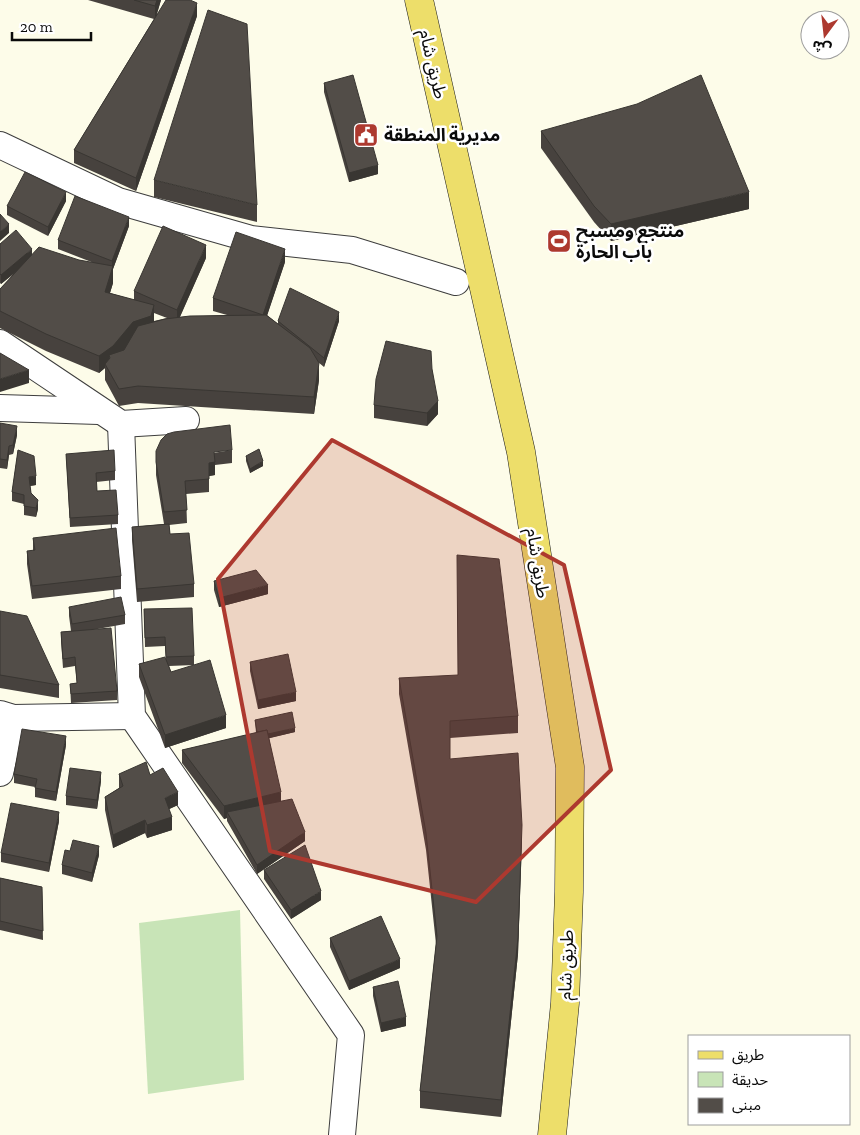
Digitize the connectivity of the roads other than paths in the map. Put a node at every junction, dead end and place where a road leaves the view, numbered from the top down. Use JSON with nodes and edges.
{"nodes":[{"id":1,"x":419,"y":0,"type":"edge"},
{"id":2,"x":0,"y":146,"type":"edge"},
{"id":3,"x":456,"y":282,"type":"dead end"},
{"id":4,"x":0,"y":343,"type":"edge"},
{"id":5,"x":0,"y":408,"type":"edge"},
{"id":6,"x":110,"y":417,"type":"junction"},
{"id":7,"x":186,"y":420,"type":"dead end"},
{"id":8,"x":6,"y":716,"type":"edge"},
{"id":9,"x":132,"y":716,"type":"junction"},
{"id":10,"x":0,"y":774,"type":"edge"},
{"id":11,"x":342,"y":1135,"type":"edge"},
{"id":12,"x":552,"y":1135,"type":"edge"}],
"edges":[{"from":1,"to":12,"type":"main road","name":"طريق شام"},
{"from":2,"to":3,"type":"street"},
{"from":4,"to":6,"type":"street"},
{"from":5,"to":6,"type":"street"},
{"from":6,"to":7,"type":"street"},
{"from":6,"to":9,"type":"street"},
{"from":8,"to":9,"type":"street"},
{"from":8,"to":10,"type":"street"},
{"from":9,"to":11,"type":"street"}]}
